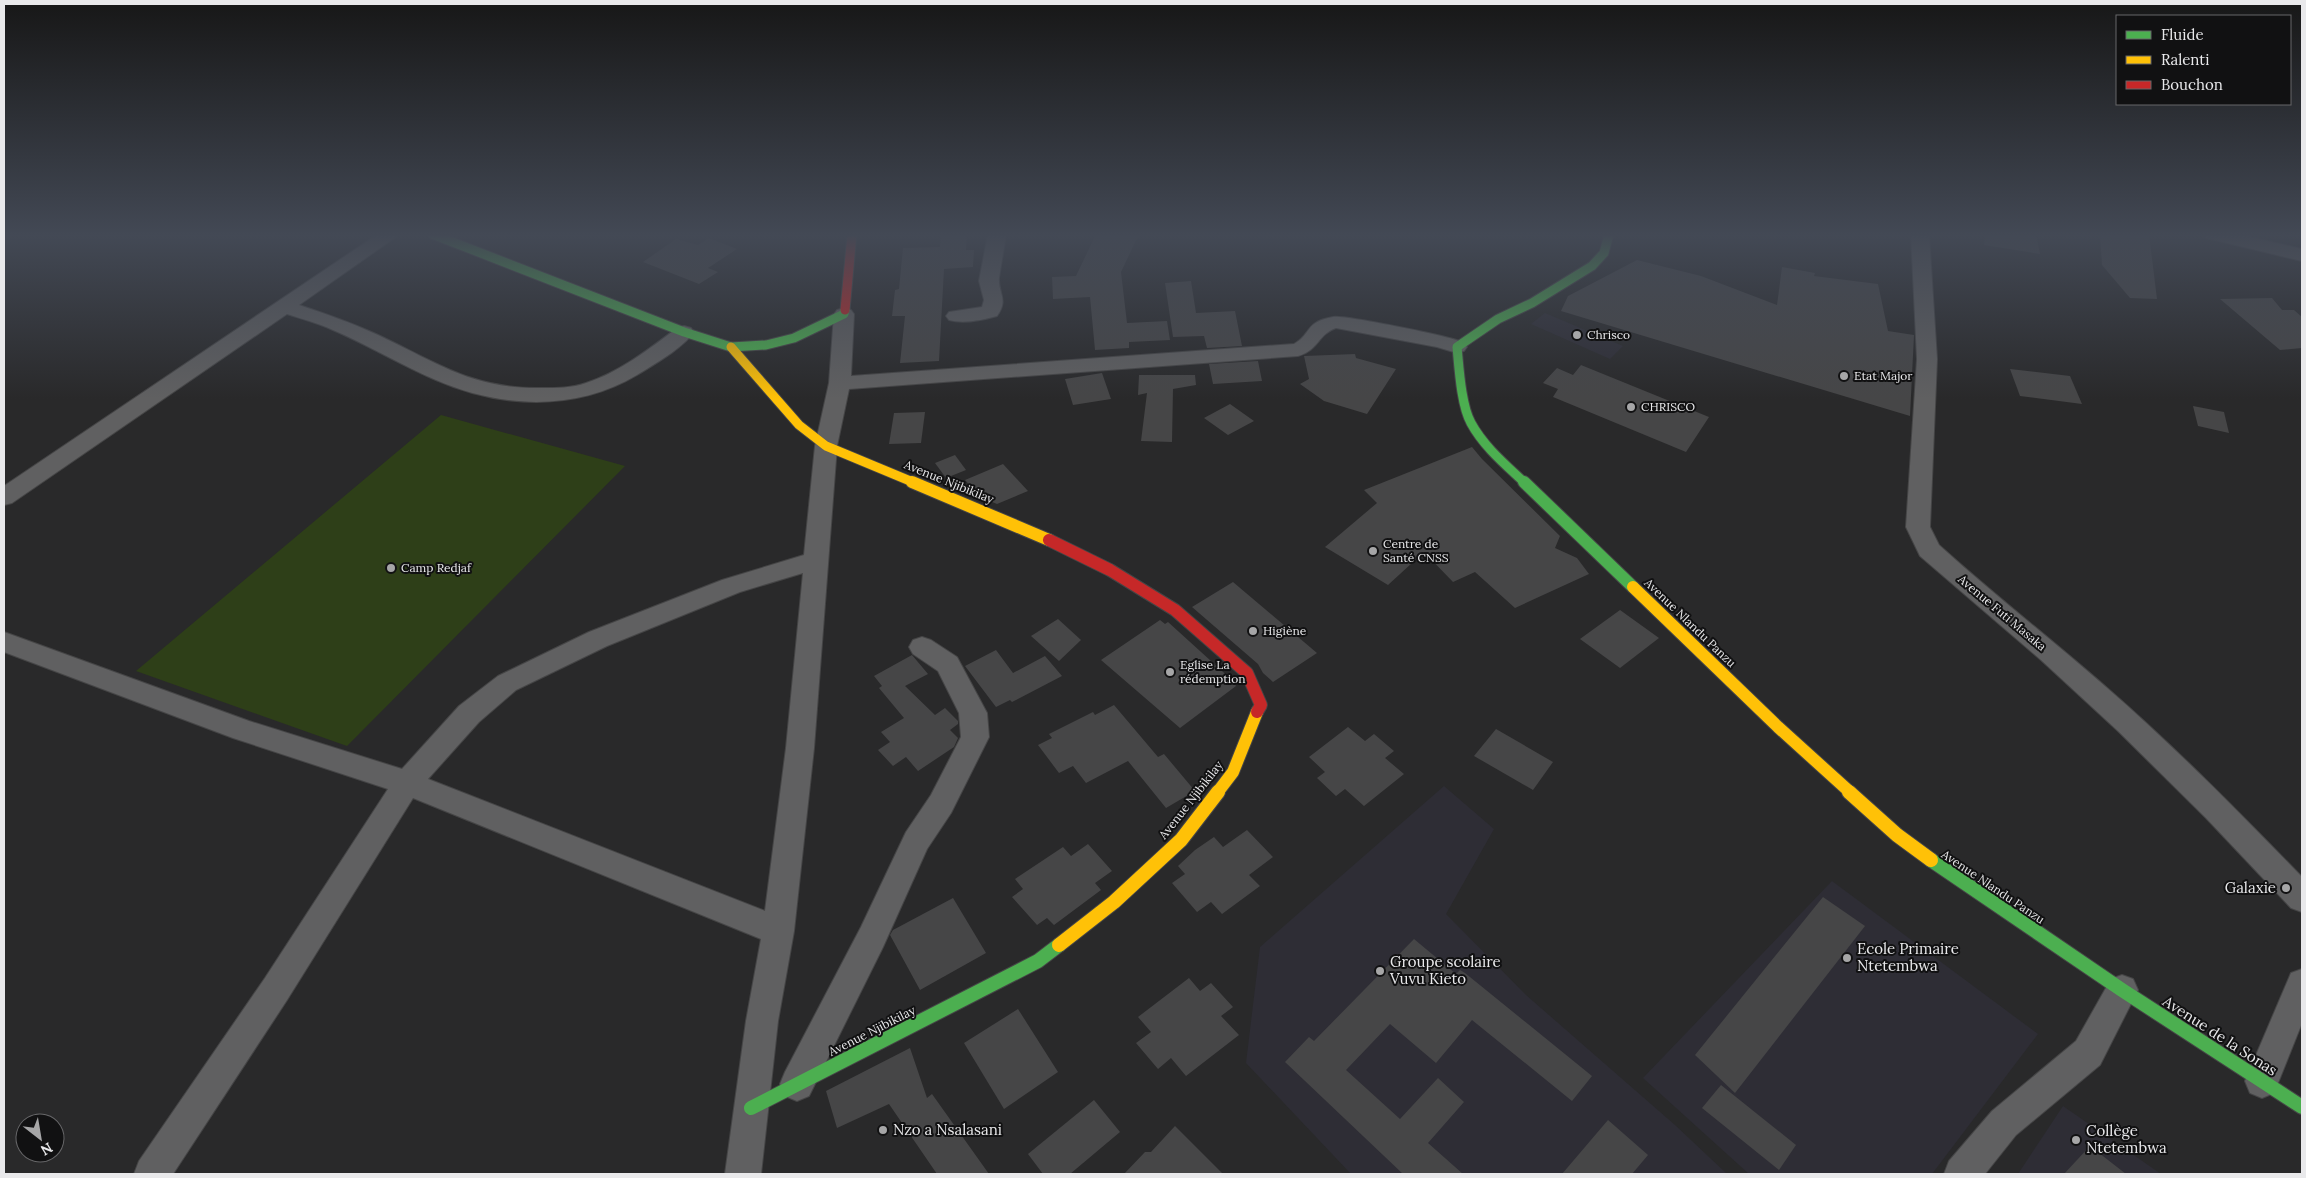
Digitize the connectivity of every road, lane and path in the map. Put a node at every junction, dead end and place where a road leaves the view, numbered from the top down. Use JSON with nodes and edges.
{"nodes":[{"id":1,"x":311,"y":289,"type":"edge"},
{"id":2,"x":573,"y":289,"type":"edge"},
{"id":3,"x":848,"y":289,"type":"edge"},
{"id":4,"x":991,"y":289,"type":"edge"},
{"id":5,"x":1555,"y":289,"type":"edge"},
{"id":6,"x":1923,"y":289,"type":"edge"},
{"id":7,"x":285,"y":307,"type":"junction"},
{"id":8,"x":844,"y":314,"type":"junction"},
{"id":9,"x":956,"y":316,"type":"dead end"},
{"id":10,"x":684,"y":332,"type":"junction"},
{"id":11,"x":730,"y":347,"type":"junction"},
{"id":12,"x":1458,"y":347,"type":"junction"},
{"id":13,"x":840,"y":383,"type":"junction"},
{"id":14,"x":826,"y":446,"type":"junction"},
{"id":15,"x":4,"y":497,"type":"edge"},
{"id":16,"x":816,"y":560,"type":"junction"},
{"id":17,"x":4,"y":642,"type":"edge"},
{"id":18,"x":922,"y":647,"type":"dead end"},
{"id":19,"x":407,"y":783,"type":"junction"},
{"id":20,"x":2302,"y":898,"type":"edge"},
{"id":21,"x":778,"y":931,"type":"junction"},
{"id":22,"x":2302,"y":984,"type":"edge"},
{"id":23,"x":2122,"y":990,"type":"junction"},
{"id":24,"x":2297,"y":1013,"type":"edge"},
{"id":25,"x":2262,"y":1081,"type":"junction"},
{"id":26,"x":797,"y":1084,"type":"junction"},
{"id":27,"x":2302,"y":1107,"type":"edge"},
{"id":28,"x":751,"y":1108,"type":"junction"},
{"id":29,"x":152,"y":1174,"type":"edge"},
{"id":30,"x":743,"y":1174,"type":"edge"},
{"id":31,"x":1962,"y":1174,"type":"edge"}],
"edges":[{"from":1,"to":7,"type":"street"},
{"from":2,"to":10,"type":"main road"},
{"from":3,"to":8,"type":"main road"},
{"from":4,"to":9,"type":"street"},
{"from":5,"to":12,"type":"main road"},
{"from":6,"to":20,"type":"street","name":"Avenue Futi Masaka"},
{"from":7,"to":10,"type":"street"},
{"from":7,"to":15,"type":"street"},
{"from":8,"to":11,"type":"main road"},
{"from":8,"to":13,"type":"street"},
{"from":10,"to":11,"type":"main road"},
{"from":11,"to":14,"type":"main road","name":"Avenue Njibikilay"},
{"from":12,"to":13,"type":"street"},
{"from":12,"to":23,"type":"main road","name":"Avenue Nlandu Panzu"},
{"from":13,"to":14,"type":"street"},
{"from":14,"to":16,"type":"street"},
{"from":14,"to":26,"type":"main road","name":"Avenue Njibikilay"},
{"from":16,"to":19,"type":"street"},
{"from":16,"to":21,"type":"street"},
{"from":17,"to":19,"type":"street"},
{"from":18,"to":26,"type":"street"},
{"from":19,"to":21,"type":"street"},
{"from":19,"to":29,"type":"street"},
{"from":21,"to":28,"type":"street"},
{"from":22,"to":24,"type":"street"},
{"from":23,"to":25,"type":"main road","name":"Avenue de la Sonas"},
{"from":23,"to":31,"type":"street"},
{"from":24,"to":25,"type":"street"},
{"from":25,"to":27,"type":"main road","name":"Avenue de la Sonas"},
{"from":26,"to":28,"type":"main road","name":"Avenue Njibikilay"},
{"from":28,"to":30,"type":"street"}]}
